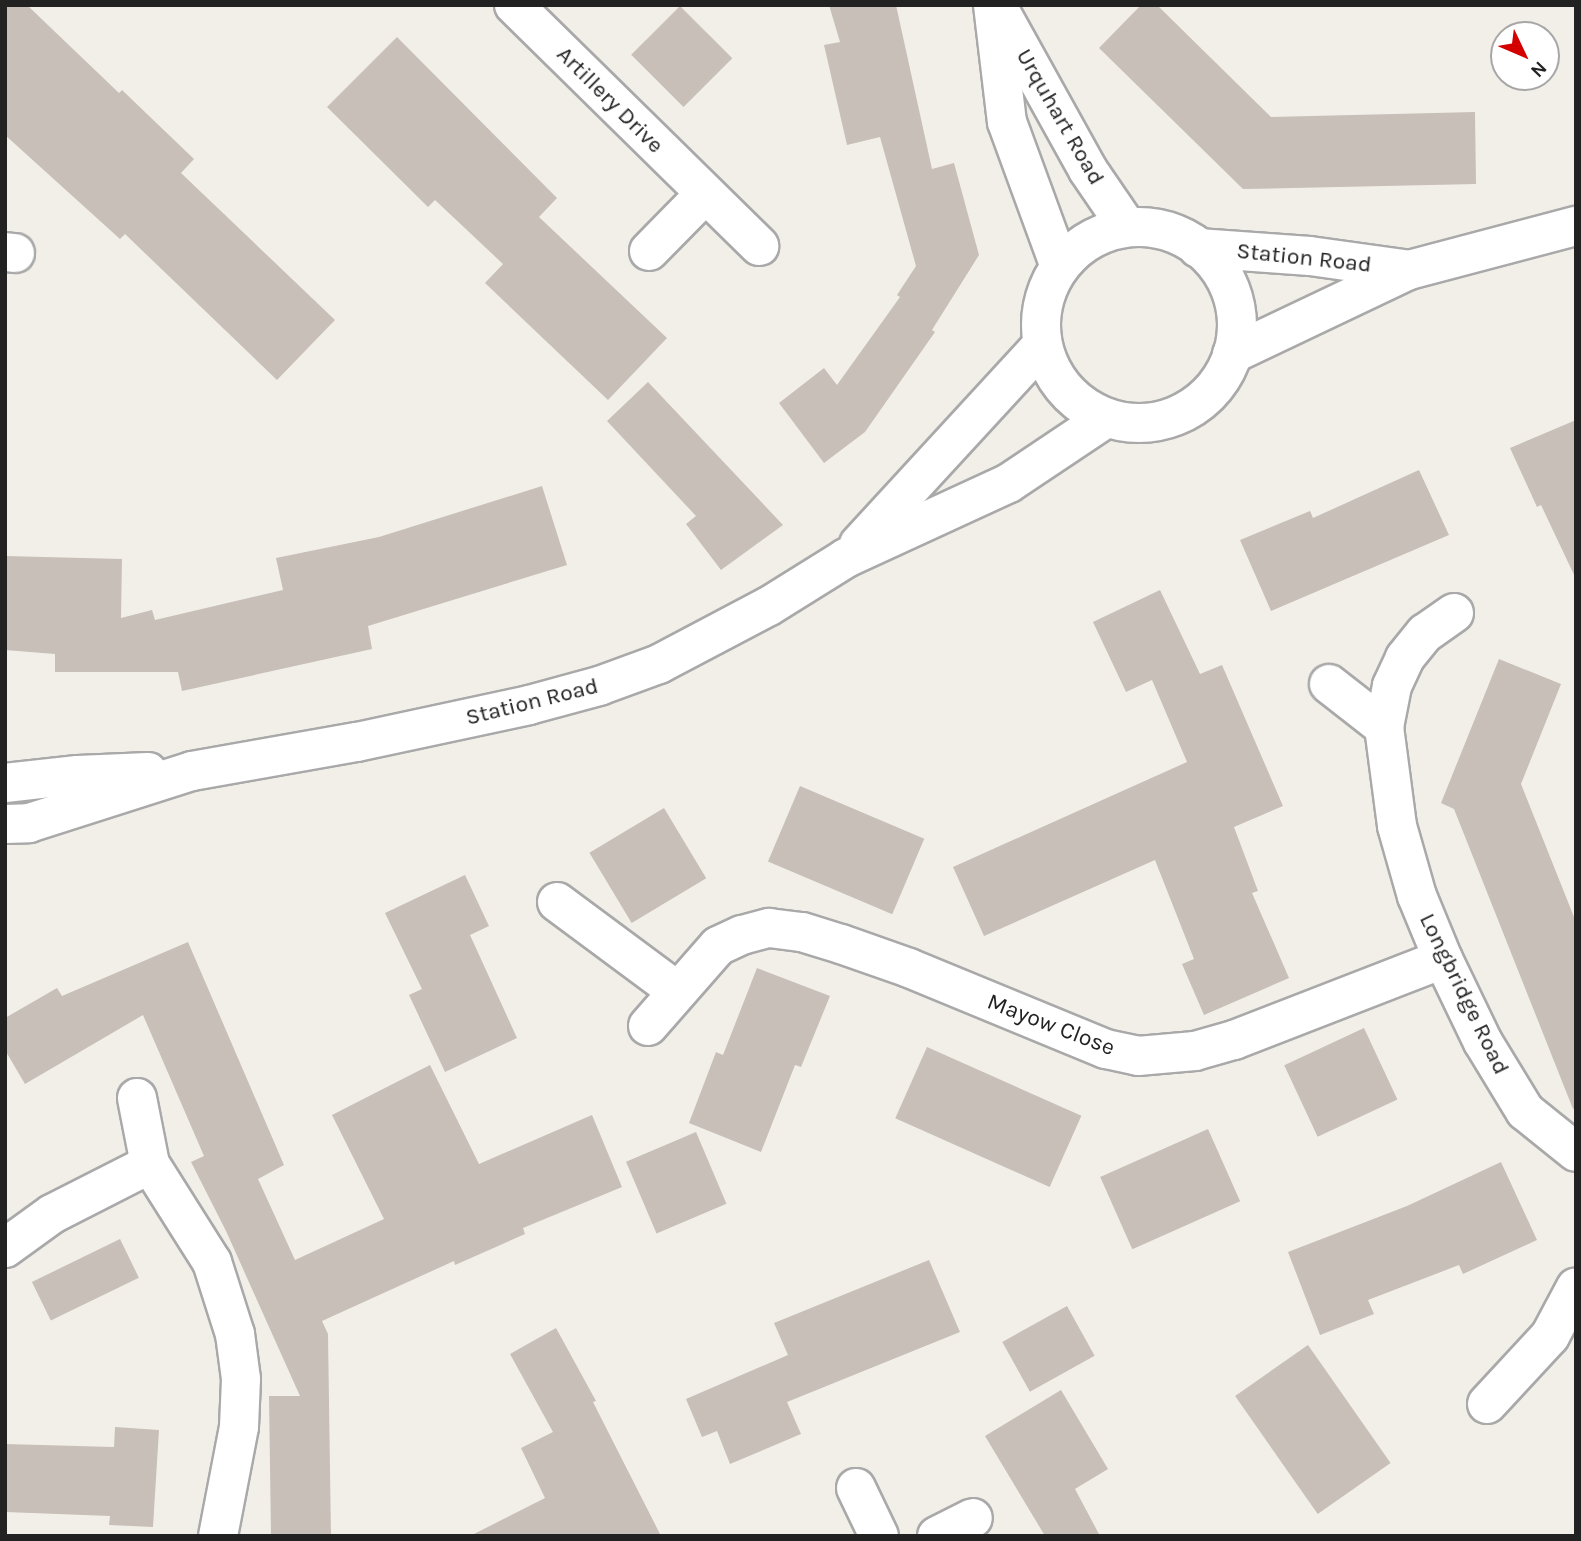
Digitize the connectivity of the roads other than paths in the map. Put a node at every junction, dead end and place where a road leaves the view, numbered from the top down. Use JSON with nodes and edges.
{"nodes":[{"id":1,"x":514,"y":5,"type":"edge"},
{"id":2,"x":995,"y":5,"type":"edge"},
{"id":3,"x":704,"y":195,"type":"junction"},
{"id":4,"x":1576,"y":226,"type":"edge"},
{"id":5,"x":1128,"y":227,"type":"junction"},
{"id":6,"x":759,"y":246,"type":"dead end"},
{"id":7,"x":1198,"y":248,"type":"junction"},
{"id":8,"x":649,"y":251,"type":"dead end"},
{"id":9,"x":1060,"y":267,"type":"junction"},
{"id":10,"x":1409,"y":270,"type":"junction"},
{"id":11,"x":1042,"y":345,"type":"junction"},
{"id":12,"x":1232,"y":354,"type":"junction"},
{"id":13,"x":1106,"y":418,"type":"junction"},
{"id":14,"x":846,"y":558,"type":"junction"},
{"id":15,"x":1454,"y":613,"type":"dead end"},
{"id":16,"x":1329,"y":684,"type":"dead end"},
{"id":17,"x":1384,"y":727,"type":"junction"},
{"id":18,"x":192,"y":771,"type":"junction"},
{"id":19,"x":5,"y":783,"type":"edge"},
{"id":20,"x":13,"y":827,"type":"edge"},
{"id":21,"x":557,"y":902,"type":"dead end"},
{"id":22,"x":1443,"y":959,"type":"junction"},
{"id":23,"x":677,"y":991,"type":"junction"},
{"id":24,"x":648,"y":1026,"type":"dead end"},
{"id":25,"x":137,"y":1098,"type":"dead end"},
{"id":26,"x":1576,"y":1152,"type":"edge"},
{"id":27,"x":150,"y":1164,"type":"junction"},
{"id":28,"x":5,"y":1248,"type":"edge"},
{"id":29,"x":1576,"y":1287,"type":"edge"},
{"id":30,"x":1487,"y":1404,"type":"dead end"},
{"id":31,"x":856,"y":1488,"type":"dead end"},
{"id":32,"x":974,"y":1518,"type":"dead end"},
{"id":33,"x":218,"y":1536,"type":"edge"},
{"id":34,"x":879,"y":1536,"type":"edge"},
{"id":35,"x":937,"y":1536,"type":"edge"}],
"edges":[{"from":1,"to":3,"type":"street","name":"Artillery Drive"},
{"from":2,"to":5,"type":"street","name":"Urquhart Road"},
{"from":2,"to":9,"type":"street","name":"Urquhart Road"},
{"from":3,"to":6,"type":"street","name":"Artillery Drive"},
{"from":3,"to":8,"type":"street"},
{"from":4,"to":10,"type":"street","name":"Station Road"},
{"from":5,"to":7,"type":"street","name":"Station Road"},
{"from":5,"to":9,"type":"street","name":"Station Road"},
{"from":7,"to":10,"type":"street","name":"Station Road"},
{"from":7,"to":12,"type":"street","name":"Station Road"},
{"from":9,"to":11,"type":"street","name":"Station Road"},
{"from":10,"to":12,"type":"street","name":"Station Road"},
{"from":11,"to":13,"type":"street","name":"Station Road"},
{"from":11,"to":14,"type":"street","name":"Station Road"},
{"from":12,"to":13,"type":"street","name":"Station Road"},
{"from":13,"to":14,"type":"street","name":"Station Road"},
{"from":14,"to":18,"type":"street","name":"Station Road"},
{"from":15,"to":17,"type":"street","name":"Longbridge Road"},
{"from":16,"to":17,"type":"street"},
{"from":17,"to":22,"type":"street","name":"Longbridge Road"},
{"from":18,"to":19,"type":"street","name":"Station Road"},
{"from":18,"to":20,"type":"street","name":"Station Road"},
{"from":21,"to":23,"type":"street"},
{"from":22,"to":23,"type":"street","name":"Mayow Close"},
{"from":22,"to":26,"type":"street","name":"Longbridge Road"},
{"from":23,"to":24,"type":"street","name":"Mayow Close"},
{"from":25,"to":27,"type":"street"},
{"from":27,"to":28,"type":"street"},
{"from":27,"to":33,"type":"street"},
{"from":29,"to":30,"type":"street"},
{"from":31,"to":34,"type":"street"},
{"from":32,"to":35,"type":"street"}]}
